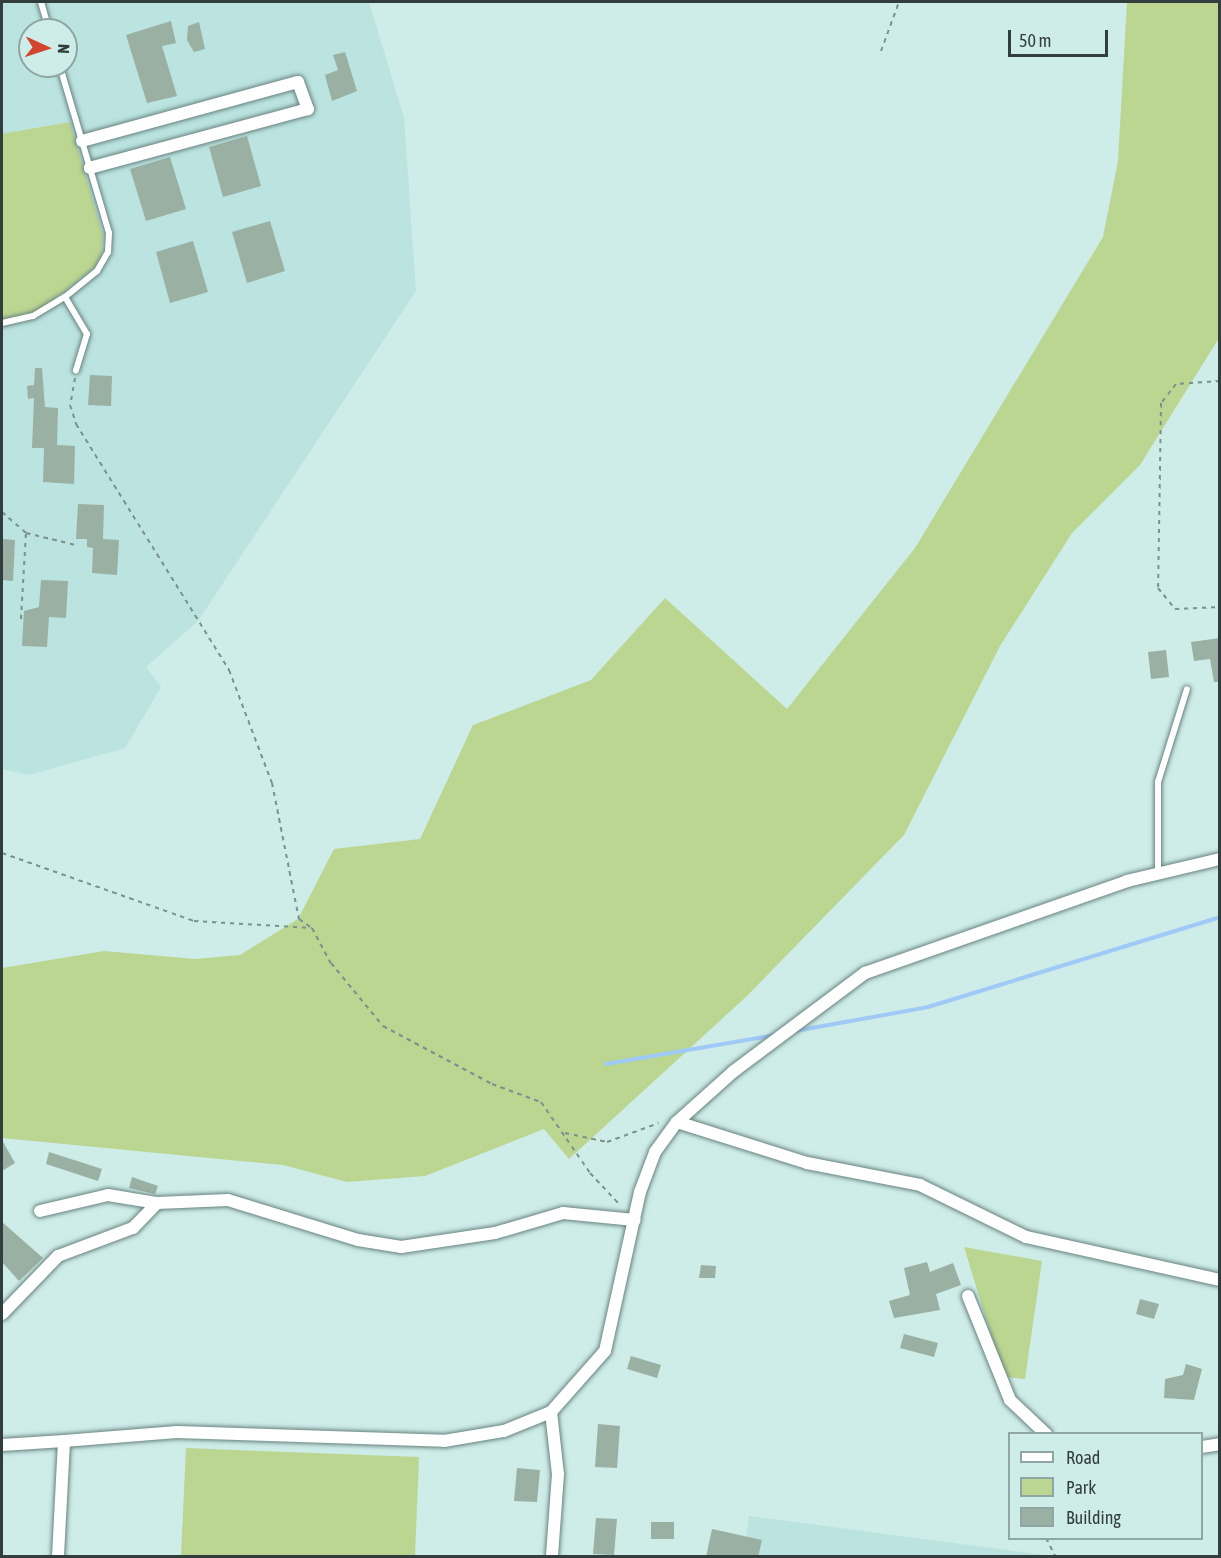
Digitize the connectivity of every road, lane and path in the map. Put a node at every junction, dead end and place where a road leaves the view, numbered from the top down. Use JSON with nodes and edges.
{"nodes":[{"id":1,"x":41,"y":2,"type":"edge"},
{"id":2,"x":899,"y":2,"type":"edge"},
{"id":3,"x":46,"y":18,"type":"edge"},
{"id":4,"x":881,"y":51,"type":"dead end"},
{"id":5,"x":64,"y":78,"type":"edge"},
{"id":6,"x":82,"y":141,"type":"junction"},
{"id":7,"x":90,"y":168,"type":"junction"},
{"id":8,"x":64,"y":297,"type":"junction"},
{"id":9,"x":2,"y":323,"type":"edge"},
{"id":10,"x":76,"y":370,"type":"joint"},
{"id":11,"x":1220,"y":381,"type":"edge"},
{"id":12,"x":2,"y":512,"type":"edge"},
{"id":13,"x":26,"y":533,"type":"junction"},
{"id":14,"x":76,"y":545,"type":"dead end"},
{"id":15,"x":1220,"y":608,"type":"edge"},
{"id":16,"x":21,"y":619,"type":"dead end"},
{"id":17,"x":1187,"y":689,"type":"dead end"},
{"id":18,"x":2,"y":853,"type":"edge"},
{"id":19,"x":1220,"y":858,"type":"edge"},
{"id":20,"x":1158,"y":874,"type":"junction"},
{"id":21,"x":312,"y":928,"type":"junction"},
{"id":22,"x":677,"y":1122,"type":"junction"},
{"id":23,"x":565,"y":1132,"type":"junction"},
{"id":24,"x":157,"y":1203,"type":"junction"},
{"id":25,"x":40,"y":1211,"type":"dead end"},
{"id":26,"x":635,"y":1220,"type":"junction"},
{"id":27,"x":1220,"y":1280,"type":"edge"},
{"id":28,"x":968,"y":1296,"type":"dead end"},
{"id":29,"x":2,"y":1314,"type":"edge"},
{"id":30,"x":551,"y":1412,"type":"junction"},
{"id":31,"x":1044,"y":1432,"type":"edge"},
{"id":32,"x":64,"y":1441,"type":"junction"},
{"id":33,"x":1220,"y":1444,"type":"edge"},
{"id":34,"x":2,"y":1445,"type":"edge"},
{"id":35,"x":1203,"y":1447,"type":"edge"},
{"id":36,"x":1046,"y":1540,"type":"edge"},
{"id":37,"x":58,"y":1557,"type":"edge"},
{"id":38,"x":552,"y":1557,"type":"edge"},
{"id":39,"x":1055,"y":1557,"type":"edge"}],
"edges":[{"from":1,"to":3,"type":"lane"},
{"from":2,"to":4,"type":"path"},
{"from":5,"to":6,"type":"lane"},
{"from":6,"to":7,"type":"lane"},
{"from":6,"to":7,"type":"street"},
{"from":7,"to":8,"type":"lane"},
{"from":8,"to":9,"type":"lane"},
{"from":8,"to":10,"type":"lane"},
{"from":10,"to":21,"type":"path"},
{"from":11,"to":15,"type":"path"},
{"from":12,"to":13,"type":"path"},
{"from":13,"to":14,"type":"path"},
{"from":13,"to":16,"type":"path"},
{"from":17,"to":20,"type":"lane"},
{"from":18,"to":21,"type":"path"},
{"from":19,"to":20,"type":"street"},
{"from":20,"to":22,"type":"street"},
{"from":21,"to":23,"type":"path"},
{"from":22,"to":23,"type":"path"},
{"from":22,"to":26,"type":"street"},
{"from":22,"to":27,"type":"street"},
{"from":23,"to":26,"type":"path"},
{"from":24,"to":25,"type":"street"},
{"from":24,"to":26,"type":"street"},
{"from":24,"to":29,"type":"street"},
{"from":26,"to":30,"type":"street"},
{"from":28,"to":31,"type":"street"},
{"from":30,"to":32,"type":"street"},
{"from":30,"to":38,"type":"street"},
{"from":32,"to":34,"type":"street"},
{"from":32,"to":37,"type":"street"},
{"from":33,"to":35,"type":"street"},
{"from":36,"to":39,"type":"path"}]}
